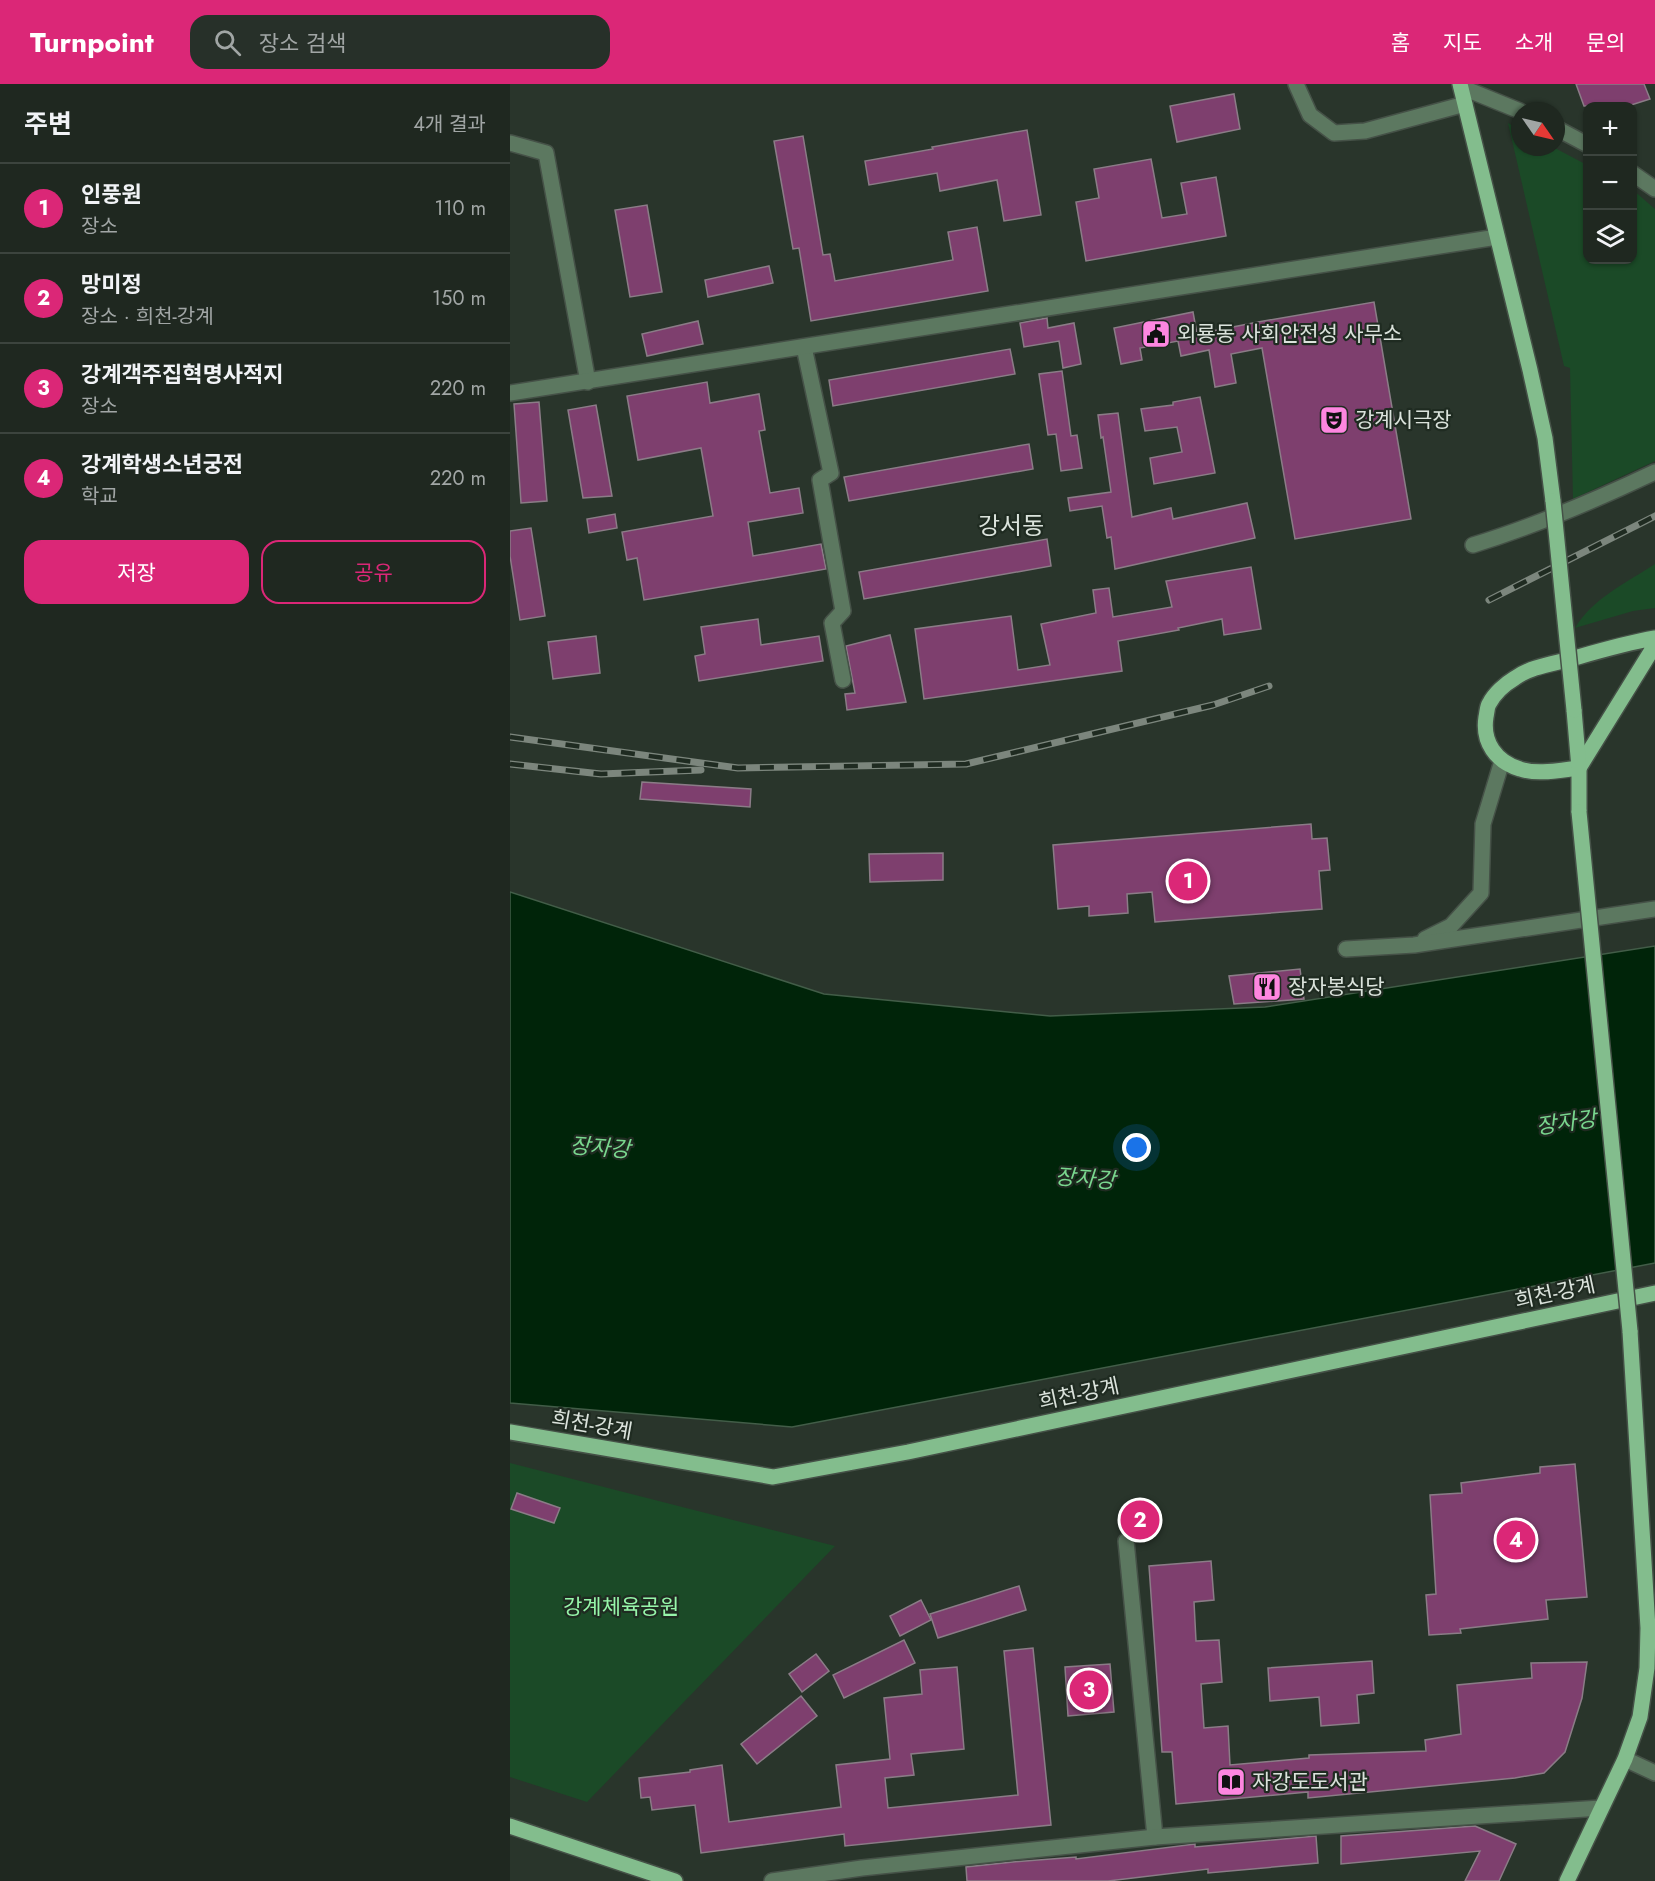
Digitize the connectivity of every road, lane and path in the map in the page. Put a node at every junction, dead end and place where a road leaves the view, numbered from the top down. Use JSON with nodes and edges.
{"nodes":[{"id":1,"x":1296,"y":84,"type":"edge"},
{"id":2,"x":1460,"y":85,"type":"edge"},
{"id":3,"x":1465,"y":104,"type":"junction"},
{"id":4,"x":1511,"y":107,"type":"edge"},
{"id":5,"x":1565,"y":133,"type":"edge"},
{"id":6,"x":510,"y":143,"type":"edge"},
{"id":7,"x":1583,"y":143,"type":"edge"},
{"id":8,"x":1637,"y":177,"type":"edge"},
{"id":9,"x":1655,"y":189,"type":"edge"},
{"id":10,"x":1497,"y":237,"type":"junction"},
{"id":11,"x":804,"y":347,"type":"junction"},
{"id":12,"x":588,"y":382,"type":"junction"},
{"id":13,"x":510,"y":393,"type":"edge"},
{"id":14,"x":1655,"y":472,"type":"edge"},
{"id":15,"x":1473,"y":545,"type":"dead end"},
{"id":16,"x":1655,"y":638,"type":"edge"},
{"id":17,"x":1655,"y":645,"type":"edge"},
{"id":18,"x":843,"y":681,"type":"dead end"},
{"id":19,"x":1502,"y":761,"type":"junction"},
{"id":20,"x":1579,"y":768,"type":"junction"},
{"id":21,"x":1655,"y":909,"type":"edge"},
{"id":22,"x":1414,"y":945,"type":"junction"},
{"id":23,"x":1346,"y":949,"type":"dead end"},
{"id":24,"x":1655,"y":1293,"type":"edge"},
{"id":25,"x":510,"y":1432,"type":"edge"},
{"id":26,"x":1126,"y":1541,"type":"dead end"},
{"id":27,"x":1625,"y":1759,"type":"junction"},
{"id":28,"x":1655,"y":1773,"type":"edge"},
{"id":29,"x":1601,"y":1808,"type":"junction"},
{"id":30,"x":510,"y":1826,"type":"edge"},
{"id":31,"x":1155,"y":1837,"type":"junction"},
{"id":32,"x":862,"y":1868,"type":"junction"},
{"id":33,"x":675,"y":1881,"type":"edge"},
{"id":34,"x":772,"y":1881,"type":"edge"},
{"id":35,"x":843,"y":1881,"type":"edge"},
{"id":36,"x":1567,"y":1881,"type":"edge"}],
"edges":[{"from":1,"to":3,"type":"street"},
{"from":2,"to":3,"type":"main road"},
{"from":2,"to":4,"type":"street"},
{"from":3,"to":10,"type":"main road"},
{"from":5,"to":7,"type":"street"},
{"from":6,"to":12,"type":"street"},
{"from":8,"to":9,"type":"street"},
{"from":10,"to":11,"type":"street"},
{"from":10,"to":20,"type":"main road","bridge":true},
{"from":11,"to":12,"type":"street"},
{"from":11,"to":18,"type":"street"},
{"from":12,"to":13,"type":"street"},
{"from":14,"to":15,"type":"street"},
{"from":16,"to":19,"type":"main road"},
{"from":17,"to":20,"type":"main road"},
{"from":19,"to":20,"type":"main road"},
{"from":19,"to":22,"type":"street"},
{"from":20,"to":27,"type":"main road","bridge":true},
{"from":21,"to":22,"type":"street"},
{"from":22,"to":23,"type":"street"},
{"from":24,"to":25,"type":"main road","name":"희천-강계"},
{"from":26,"to":31,"type":"street"},
{"from":27,"to":28,"type":"street"},
{"from":27,"to":29,"type":"main road"},
{"from":29,"to":31,"type":"street"},
{"from":29,"to":36,"type":"main road"},
{"from":30,"to":33,"type":"main road"},
{"from":31,"to":32,"type":"street"},
{"from":32,"to":34,"type":"street"},
{"from":32,"to":35,"type":"street"}]}
